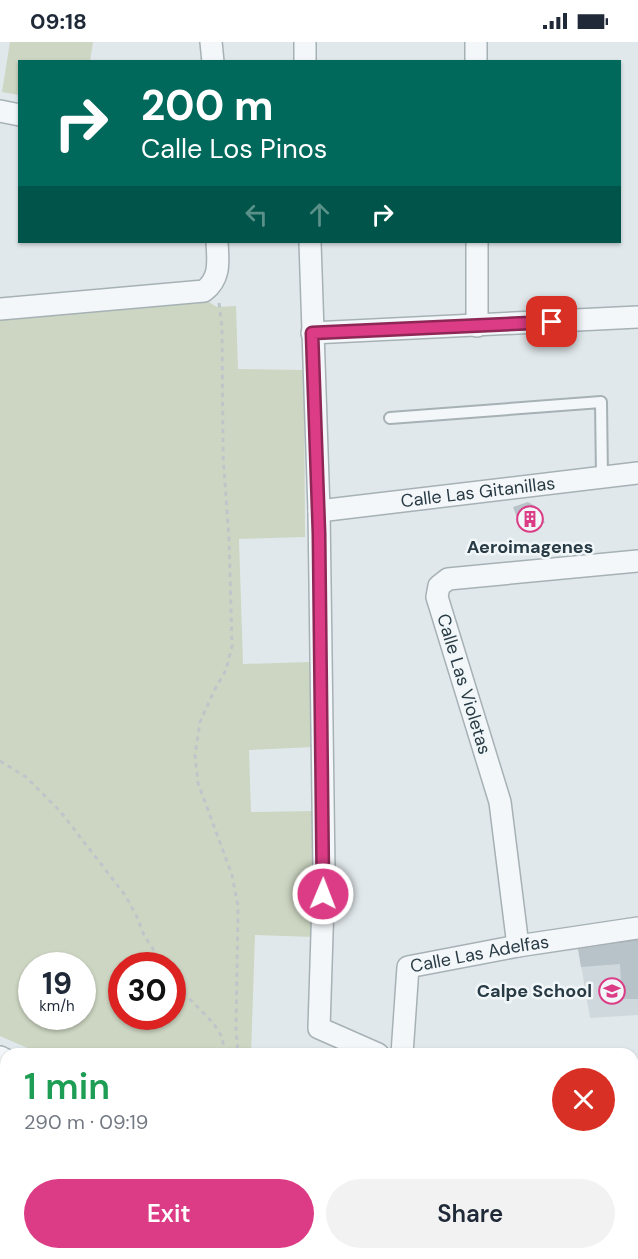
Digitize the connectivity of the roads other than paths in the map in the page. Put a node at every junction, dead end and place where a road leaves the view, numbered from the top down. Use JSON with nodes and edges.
{"nodes":[{"id":1,"x":212,"y":42,"type":"edge"},
{"id":2,"x":305,"y":42,"type":"edge"},
{"id":3,"x":476,"y":42,"type":"edge"},
{"id":4,"x":213,"y":60,"type":"edge"},
{"id":5,"x":305,"y":60,"type":"edge"},
{"id":6,"x":476,"y":60,"type":"edge"},
{"id":7,"x":0,"y":111,"type":"edge"},
{"id":8,"x":18,"y":115,"type":"edge"},
{"id":9,"x":217,"y":243,"type":"edge"},
{"id":10,"x":310,"y":243,"type":"edge"},
{"id":11,"x":477,"y":243,"type":"edge"},
{"id":12,"x":0,"y":309,"type":"edge"},
{"id":13,"x":638,"y":317,"type":"edge"},
{"id":14,"x":477,"y":326,"type":"junction"},
{"id":15,"x":312,"y":333,"type":"junction"},
{"id":16,"x":390,"y":418,"type":"dead end"},
{"id":17,"x":638,"y":473,"type":"edge"},
{"id":18,"x":602,"y":478,"type":"junction"},
{"id":19,"x":319,"y":511,"type":"junction"},
{"id":20,"x":638,"y":561,"type":"edge"},
{"id":21,"x":638,"y":928,"type":"edge"},
{"id":22,"x":518,"y":946,"type":"junction"},
{"id":23,"x":364,"y":1048,"type":"edge"},
{"id":24,"x":402,"y":1048,"type":"edge"}],
"edges":[{"from":1,"to":4,"type":"street"},
{"from":2,"to":5,"type":"street"},
{"from":3,"to":6,"type":"street"},
{"from":7,"to":8,"type":"street"},
{"from":9,"to":12,"type":"street"},
{"from":10,"to":15,"type":"street"},
{"from":11,"to":14,"type":"street"},
{"from":13,"to":14,"type":"street"},
{"from":14,"to":15,"type":"street"},
{"from":15,"to":19,"type":"street"},
{"from":16,"to":18,"type":"lane"},
{"from":17,"to":18,"type":"street","name":"Calle Las Gitanillas"},
{"from":18,"to":19,"type":"street","name":"Calle Las Gitanillas"},
{"from":19,"to":23,"type":"street"},
{"from":20,"to":22,"type":"street","name":"Calle Las Violetas"},
{"from":21,"to":22,"type":"street","name":"Calle Las Adelfas"},
{"from":22,"to":24,"type":"street","name":"Calle Las Adelfas"}]}
